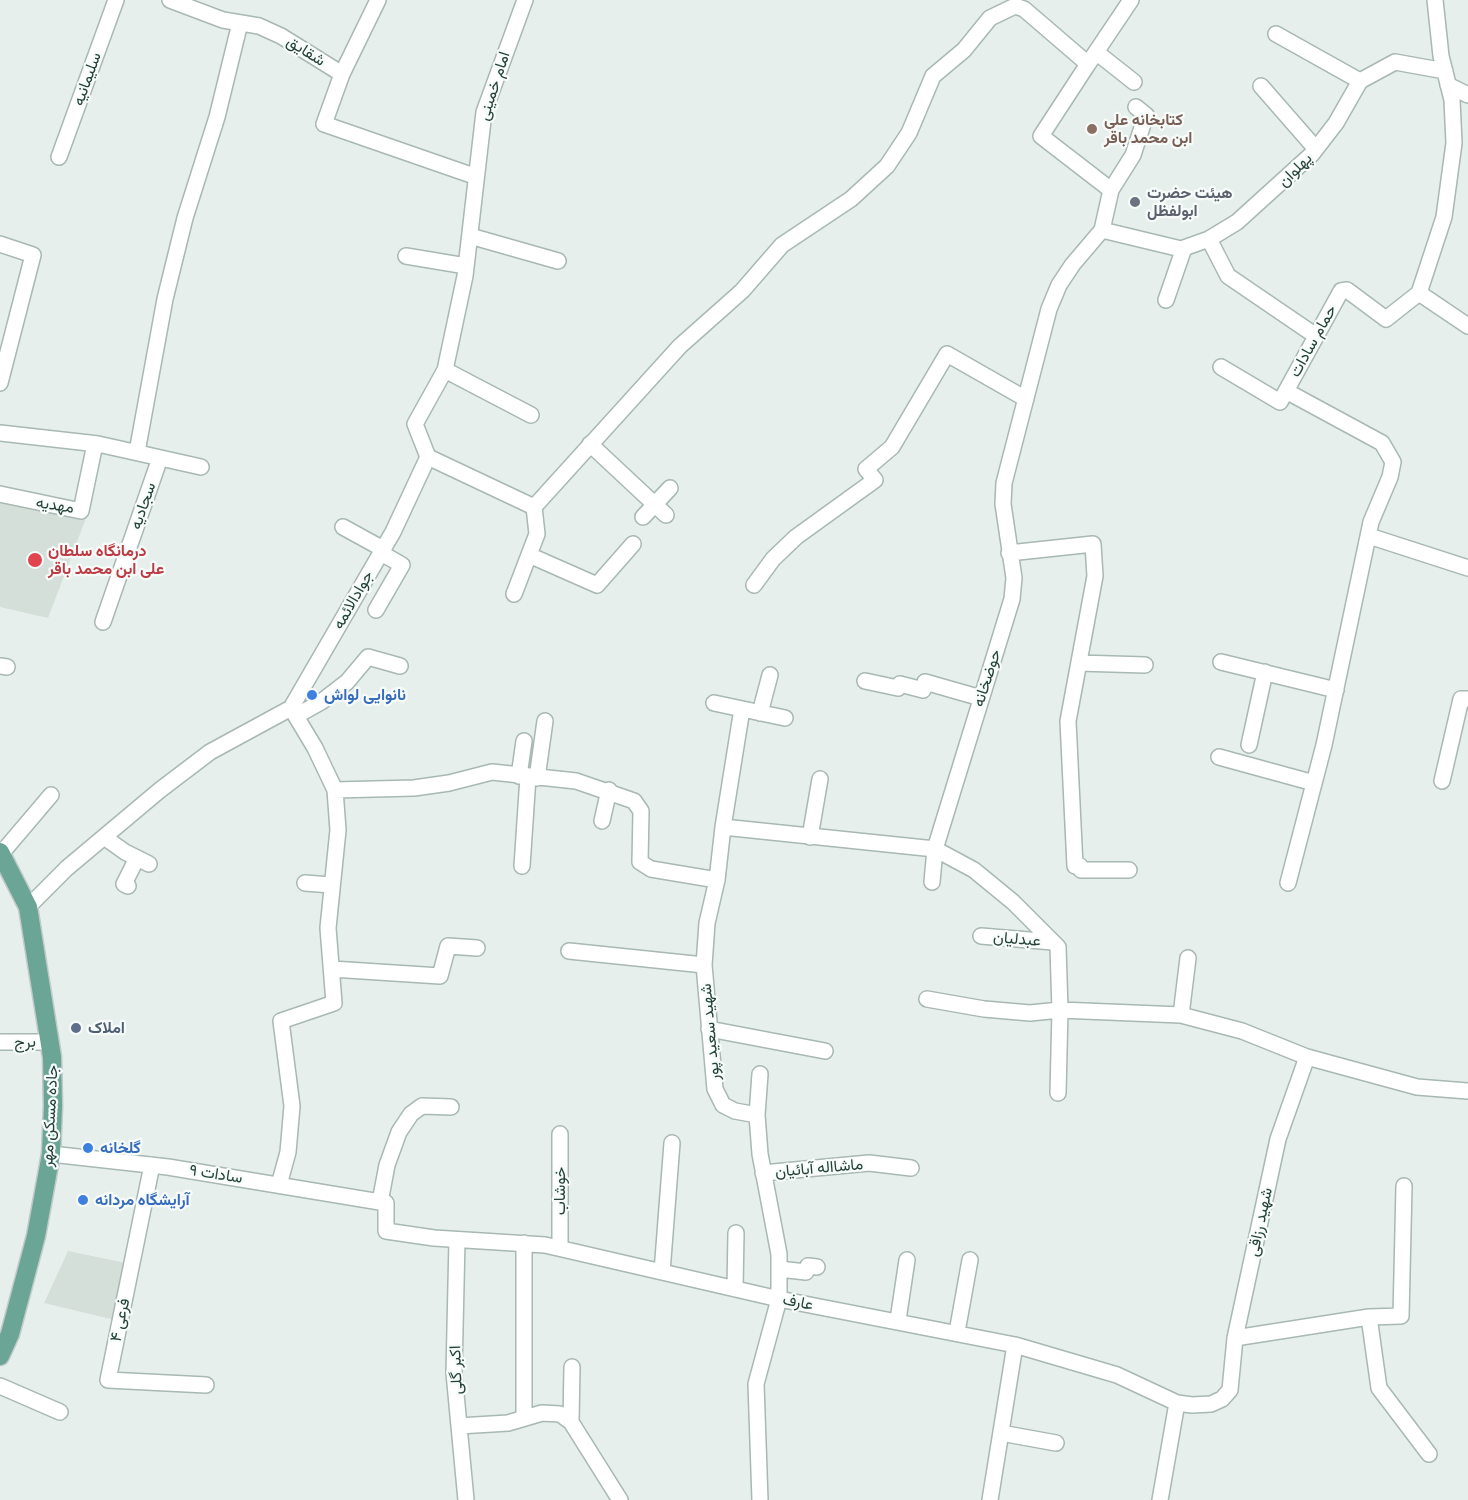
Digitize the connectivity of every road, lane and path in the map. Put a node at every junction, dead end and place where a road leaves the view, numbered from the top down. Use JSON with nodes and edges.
{"nodes":[{"id":1,"x":116,"y":0,"type":"edge"},
{"id":2,"x":378,"y":0,"type":"edge"},
{"id":3,"x":525,"y":0,"type":"edge"},
{"id":4,"x":1131,"y":0,"type":"edge"},
{"id":5,"x":1435,"y":0,"type":"edge"},
{"id":6,"x":175,"y":1,"type":"edge"},
{"id":7,"x":240,"y":23,"type":"junction"},
{"id":8,"x":1276,"y":34,"type":"dead end"},
{"id":9,"x":1092,"y":58,"type":"junction"},
{"id":10,"x":342,"y":74,"type":"junction"},
{"id":11,"x":1447,"y":78,"type":"junction"},
{"id":12,"x":1360,"y":81,"type":"junction"},
{"id":13,"x":1134,"y":82,"type":"dead end"},
{"id":14,"x":1261,"y":86,"type":"dead end"},
{"id":15,"x":1468,"y":94,"type":"edge"},
{"id":16,"x":1136,"y":107,"type":"dead end"},
{"id":17,"x":1316,"y":149,"type":"junction"},
{"id":18,"x":58,"y":157,"type":"dead end"},
{"id":19,"x":474,"y":176,"type":"junction"},
{"id":20,"x":1111,"y":190,"type":"junction"},
{"id":21,"x":1102,"y":230,"type":"junction"},
{"id":22,"x":470,"y":236,"type":"junction"},
{"id":23,"x":1209,"y":239,"type":"junction"},
{"id":24,"x":0,"y":244,"type":"edge"},
{"id":25,"x":1184,"y":248,"type":"junction"},
{"id":26,"x":406,"y":256,"type":"dead end"},
{"id":27,"x":558,"y":261,"type":"dead end"},
{"id":28,"x":466,"y":266,"type":"junction"},
{"id":29,"x":1419,"y":293,"type":"junction"},
{"id":30,"x":1166,"y":300,"type":"dead end"},
{"id":31,"x":1468,"y":326,"type":"edge"},
{"id":32,"x":1316,"y":336,"type":"junction"},
{"id":33,"x":1221,"y":367,"type":"dead end"},
{"id":34,"x":445,"y":370,"type":"junction"},
{"id":35,"x":0,"y":383,"type":"edge"},
{"id":36,"x":1286,"y":391,"type":"junction"},
{"id":37,"x":1026,"y":399,"type":"junction"},
{"id":38,"x":531,"y":415,"type":"dead end"},
{"id":39,"x":0,"y":433,"type":"edge"},
{"id":40,"x":95,"y":444,"type":"junction"},
{"id":41,"x":590,"y":444,"type":"junction"},
{"id":42,"x":137,"y":452,"type":"junction"},
{"id":43,"x":428,"y":457,"type":"junction"},
{"id":44,"x":160,"y":458,"type":"junction"},
{"id":45,"x":201,"y":467,"type":"dead end"},
{"id":46,"x":670,"y":488,"type":"dead end"},
{"id":47,"x":0,"y":494,"type":"edge"},
{"id":48,"x":534,"y":507,"type":"junction"},
{"id":49,"x":660,"y":510,"type":"junction"},
{"id":50,"x":643,"y":517,"type":"dead end"},
{"id":51,"x":343,"y":527,"type":"dead end"},
{"id":52,"x":1370,"y":536,"type":"junction"},
{"id":53,"x":633,"y":544,"type":"dead end"},
{"id":54,"x":382,"y":551,"type":"junction"},
{"id":55,"x":1009,"y":554,"type":"junction"},
{"id":56,"x":529,"y":555,"type":"junction"},
{"id":57,"x":1468,"y":568,"type":"edge"},
{"id":58,"x":754,"y":585,"type":"dead end"},
{"id":59,"x":514,"y":594,"type":"dead end"},
{"id":60,"x":376,"y":610,"type":"dead end"},
{"id":61,"x":103,"y":622,"type":"dead end"},
{"id":62,"x":1221,"y":662,"type":"dead end"},
{"id":63,"x":1080,"y":663,"type":"junction"},
{"id":64,"x":1145,"y":665,"type":"dead end"},
{"id":65,"x":400,"y":666,"type":"dead end"},
{"id":66,"x":1265,"y":672,"type":"junction"},
{"id":67,"x":770,"y":675,"type":"dead end"},
{"id":68,"x":865,"y":681,"type":"dead end"},
{"id":69,"x":1336,"y":690,"type":"junction"},
{"id":70,"x":981,"y":698,"type":"junction"},
{"id":71,"x":1468,"y":699,"type":"edge"},
{"id":72,"x":714,"y":703,"type":"dead end"},
{"id":73,"x":742,"y":709,"type":"junction"},
{"id":74,"x":293,"y":712,"type":"junction"},
{"id":75,"x":760,"y":713,"type":"junction"},
{"id":76,"x":785,"y":718,"type":"dead end"},
{"id":77,"x":545,"y":721,"type":"dead end"},
{"id":78,"x":524,"y":741,"type":"dead end"},
{"id":79,"x":1249,"y":745,"type":"dead end"},
{"id":80,"x":1219,"y":757,"type":"dead end"},
{"id":81,"x":528,"y":777,"type":"junction"},
{"id":82,"x":820,"y":779,"type":"dead end"},
{"id":83,"x":1442,"y":781,"type":"dead end"},
{"id":84,"x":1314,"y":783,"type":"junction"},
{"id":85,"x":334,"y":790,"type":"junction"},
{"id":86,"x":609,"y":790,"type":"junction"},
{"id":87,"x":51,"y":795,"type":"dead end"},
{"id":88,"x":602,"y":821,"type":"dead end"},
{"id":89,"x":723,"y":827,"type":"junction"},
{"id":90,"x":104,"y":837,"type":"junction"},
{"id":91,"x":810,"y":837,"type":"junction"},
{"id":92,"x":935,"y":849,"type":"junction"},
{"id":93,"x":1,"y":853,"type":"edge"},
{"id":94,"x":522,"y":866,"type":"dead end"},
{"id":95,"x":1129,"y":870,"type":"dead end"},
{"id":96,"x":717,"y":880,"type":"junction"},
{"id":97,"x":932,"y":882,"type":"dead end"},
{"id":98,"x":305,"y":883,"type":"dead end"},
{"id":99,"x":1288,"y":883,"type":"dead end"},
{"id":100,"x":331,"y":885,"type":"junction"},
{"id":101,"x":128,"y":886,"type":"dead end"},
{"id":102,"x":28,"y":907,"type":"junction"},
{"id":103,"x":981,"y":936,"type":"dead end"},
{"id":104,"x":1053,"y":942,"type":"junction"},
{"id":105,"x":477,"y":948,"type":"dead end"},
{"id":106,"x":568,"y":951,"type":"dead end"},
{"id":107,"x":1188,"y":958,"type":"dead end"},
{"id":108,"x":704,"y":965,"type":"junction"},
{"id":109,"x":332,"y":969,"type":"junction"},
{"id":110,"x":927,"y":999,"type":"dead end"},
{"id":111,"x":1060,"y":1010,"type":"junction"},
{"id":112,"x":1181,"y":1015,"type":"junction"},
{"id":113,"x":709,"y":1029,"type":"junction"},
{"id":114,"x":0,"y":1042,"type":"edge"},
{"id":115,"x":50,"y":1042,"type":"junction"},
{"id":116,"x":825,"y":1051,"type":"dead end"},
{"id":117,"x":1307,"y":1057,"type":"junction"},
{"id":118,"x":760,"y":1074,"type":"dead end"},
{"id":119,"x":1467,"y":1090,"type":"edge"},
{"id":120,"x":1058,"y":1093,"type":"dead end"},
{"id":121,"x":451,"y":1107,"type":"dead end"},
{"id":122,"x":757,"y":1115,"type":"junction"},
{"id":123,"x":560,"y":1134,"type":"dead end"},
{"id":124,"x":672,"y":1143,"type":"dead end"},
{"id":125,"x":51,"y":1154,"type":"junction"},
{"id":126,"x":152,"y":1165,"type":"junction"},
{"id":127,"x":911,"y":1168,"type":"dead end"},
{"id":128,"x":764,"y":1173,"type":"junction"},
{"id":129,"x":279,"y":1185,"type":"junction"},
{"id":130,"x":1404,"y":1186,"type":"dead end"},
{"id":131,"x":380,"y":1203,"type":"junction"},
{"id":132,"x":736,"y":1233,"type":"dead end"},
{"id":133,"x":457,"y":1240,"type":"junction"},
{"id":134,"x":525,"y":1244,"type":"junction"},
{"id":135,"x":560,"y":1248,"type":"junction"},
{"id":136,"x":907,"y":1260,"type":"dead end"},
{"id":137,"x":970,"y":1260,"type":"dead end"},
{"id":138,"x":817,"y":1267,"type":"dead end"},
{"id":139,"x":779,"y":1269,"type":"junction"},
{"id":140,"x":663,"y":1272,"type":"junction"},
{"id":141,"x":735,"y":1288,"type":"junction"},
{"id":142,"x":779,"y":1299,"type":"junction"},
{"id":143,"x":1369,"y":1317,"type":"junction"},
{"id":144,"x":898,"y":1320,"type":"junction"},
{"id":145,"x":5,"y":1331,"type":"edge"},
{"id":146,"x":957,"y":1332,"type":"junction"},
{"id":147,"x":1234,"y":1338,"type":"junction"},
{"id":148,"x":1015,"y":1345,"type":"junction"},
{"id":149,"x":0,"y":1356,"type":"edge"},
{"id":150,"x":572,"y":1367,"type":"dead end"},
{"id":151,"x":206,"y":1385,"type":"dead end"},
{"id":152,"x":0,"y":1386,"type":"edge"},
{"id":153,"x":1230,"y":1390,"type":"joint"},
{"id":154,"x":1177,"y":1402,"type":"junction"},
{"id":155,"x":60,"y":1412,"type":"dead end"},
{"id":156,"x":524,"y":1417,"type":"junction"},
{"id":157,"x":571,"y":1422,"type":"junction"},
{"id":158,"x":459,"y":1426,"type":"junction"},
{"id":159,"x":1000,"y":1433,"type":"junction"},
{"id":160,"x":1056,"y":1443,"type":"dead end"},
{"id":161,"x":1429,"y":1454,"type":"dead end"},
{"id":162,"x":466,"y":1500,"type":"edge"},
{"id":163,"x":620,"y":1500,"type":"edge"},
{"id":164,"x":760,"y":1500,"type":"edge"},
{"id":165,"x":990,"y":1500,"type":"edge"},
{"id":166,"x":1160,"y":1500,"type":"edge"}],
"edges":[{"from":1,"to":18,"type":"street","name":"سلیمانیه"},
{"from":2,"to":10,"type":"street"},
{"from":3,"to":19,"type":"street","name":"امام خمینی"},
{"from":4,"to":9,"type":"street"},
{"from":5,"to":11,"type":"street"},
{"from":6,"to":7,"type":"street","name":"شقایق"},
{"from":7,"to":10,"type":"street","name":"شقایق"},
{"from":7,"to":42,"type":"street"},
{"from":8,"to":12,"type":"street"},
{"from":9,"to":13,"type":"street"},
{"from":9,"to":20,"type":"street"},
{"from":9,"to":41,"type":"street"},
{"from":10,"to":19,"type":"street","name":"شقایق"},
{"from":11,"to":12,"type":"street"},
{"from":11,"to":15,"type":"street"},
{"from":11,"to":29,"type":"street"},
{"from":12,"to":17,"type":"street","name":"پهلوان"},
{"from":14,"to":17,"type":"street"},
{"from":16,"to":20,"type":"street"},
{"from":17,"to":23,"type":"street","name":"پهلوان"},
{"from":19,"to":22,"type":"street"},
{"from":20,"to":21,"type":"street"},
{"from":21,"to":25,"type":"street"},
{"from":21,"to":37,"type":"street","name":"حوضخانه"},
{"from":22,"to":27,"type":"street"},
{"from":22,"to":28,"type":"street"},
{"from":23,"to":25,"type":"street","name":"پهلوان"},
{"from":23,"to":32,"type":"street"},
{"from":24,"to":35,"type":"street"},
{"from":25,"to":30,"type":"street"},
{"from":26,"to":28,"type":"street"},
{"from":28,"to":34,"type":"street"},
{"from":29,"to":31,"type":"street"},
{"from":29,"to":32,"type":"street","name":"حمام سادات"},
{"from":32,"to":36,"type":"street","name":"حمام سادات"},
{"from":33,"to":36,"type":"street"},
{"from":34,"to":38,"type":"street"},
{"from":34,"to":43,"type":"street"},
{"from":36,"to":52,"type":"street"},
{"from":37,"to":55,"type":"street","name":"حوضخانه"},
{"from":37,"to":58,"type":"street"},
{"from":39,"to":40,"type":"street"},
{"from":40,"to":42,"type":"street"},
{"from":40,"to":47,"type":"street","name":"مهدیه"},
{"from":41,"to":48,"type":"street"},
{"from":41,"to":49,"type":"street"},
{"from":42,"to":44,"type":"street"},
{"from":43,"to":48,"type":"street"},
{"from":43,"to":54,"type":"street","name":"جوادالائمه"},
{"from":44,"to":45,"type":"street"},
{"from":44,"to":61,"type":"street","name":"سجادیه"},
{"from":46,"to":49,"type":"street"},
{"from":48,"to":56,"type":"street"},
{"from":49,"to":50,"type":"street"},
{"from":51,"to":54,"type":"street"},
{"from":52,"to":57,"type":"street"},
{"from":52,"to":69,"type":"street"},
{"from":53,"to":56,"type":"street"},
{"from":54,"to":60,"type":"street"},
{"from":54,"to":74,"type":"street","name":"جوادالائمه"},
{"from":55,"to":63,"type":"street"},
{"from":55,"to":70,"type":"street","name":"حوضخانه"},
{"from":56,"to":59,"type":"street"},
{"from":62,"to":66,"type":"street"},
{"from":63,"to":64,"type":"street"},
{"from":63,"to":95,"type":"street"},
{"from":65,"to":74,"type":"street"},
{"from":66,"to":69,"type":"street"},
{"from":66,"to":79,"type":"street"},
{"from":67,"to":75,"type":"street"},
{"from":68,"to":70,"type":"street"},
{"from":69,"to":84,"type":"street"},
{"from":70,"to":92,"type":"street","name":"حوضخانه"},
{"from":71,"to":83,"type":"street"},
{"from":72,"to":73,"type":"street"},
{"from":73,"to":75,"type":"street"},
{"from":73,"to":89,"type":"street","name":"شهید سعید پور"},
{"from":74,"to":85,"type":"street"},
{"from":74,"to":90,"type":"street"},
{"from":75,"to":76,"type":"street"},
{"from":77,"to":81,"type":"street"},
{"from":78,"to":81,"type":"street"},
{"from":80,"to":84,"type":"street"},
{"from":81,"to":85,"type":"street"},
{"from":81,"to":86,"type":"street"},
{"from":81,"to":94,"type":"street"},
{"from":82,"to":91,"type":"street"},
{"from":84,"to":99,"type":"street"},
{"from":85,"to":100,"type":"street"},
{"from":86,"to":88,"type":"street"},
{"from":86,"to":96,"type":"street"},
{"from":87,"to":93,"type":"street"},
{"from":89,"to":91,"type":"street"},
{"from":89,"to":96,"type":"street","name":"شهید سعید پور"},
{"from":90,"to":101,"type":"street"},
{"from":90,"to":102,"type":"street"},
{"from":91,"to":92,"type":"street"},
{"from":92,"to":97,"type":"street","name":"حوضخانه"},
{"from":92,"to":104,"type":"street"},
{"from":93,"to":102,"type":"main road","name":"جاده مسکن مهر"},
{"from":96,"to":108,"type":"street","name":"شهید سعید پور"},
{"from":98,"to":100,"type":"street"},
{"from":100,"to":109,"type":"street"},
{"from":102,"to":115,"type":"main road","name":"جاده مسکن مهر"},
{"from":103,"to":104,"type":"street","name":"عبدلیان"},
{"from":104,"to":111,"type":"street"},
{"from":105,"to":109,"type":"street"},
{"from":106,"to":108,"type":"street"},
{"from":107,"to":112,"type":"street"},
{"from":108,"to":113,"type":"street","name":"شهید سعید پور"},
{"from":109,"to":129,"type":"street"},
{"from":110,"to":111,"type":"street"},
{"from":111,"to":112,"type":"street"},
{"from":111,"to":120,"type":"street"},
{"from":112,"to":117,"type":"street"},
{"from":113,"to":116,"type":"street"},
{"from":113,"to":122,"type":"street","name":"شهید سعید پور"},
{"from":114,"to":115,"type":"street","name":"برج"},
{"from":115,"to":125,"type":"main road","name":"جاده مسکن مهر"},
{"from":117,"to":119,"type":"street"},
{"from":117,"to":147,"type":"street","name":"شهید رزاقی"},
{"from":118,"to":122,"type":"street"},
{"from":121,"to":131,"type":"street"},
{"from":122,"to":128,"type":"street"},
{"from":123,"to":135,"type":"street","name":"خوشاب"},
{"from":124,"to":140,"type":"street"},
{"from":125,"to":126,"type":"street","name":"سادات ۹"},
{"from":125,"to":145,"type":"main road","name":"جاده مسکن مهر"},
{"from":126,"to":129,"type":"street","name":"سادات ۹"},
{"from":126,"to":151,"type":"street","name":"فرعی ۴"},
{"from":127,"to":128,"type":"street","name":"ماشااله آبائیان"},
{"from":128,"to":139,"type":"street"},
{"from":129,"to":131,"type":"street","name":"سادات ۹"},
{"from":130,"to":143,"type":"street"},
{"from":131,"to":133,"type":"street","name":"عارف"},
{"from":132,"to":141,"type":"street"},
{"from":133,"to":134,"type":"street","name":"عارف"},
{"from":133,"to":158,"type":"street","name":"اکبر گلی"},
{"from":134,"to":135,"type":"street","name":"عارف"},
{"from":134,"to":156,"type":"street"},
{"from":135,"to":140,"type":"street","name":"عارف"},
{"from":136,"to":144,"type":"street"},
{"from":137,"to":146,"type":"street"},
{"from":138,"to":139,"type":"street"},
{"from":139,"to":142,"type":"street"},
{"from":140,"to":141,"type":"street","name":"عارف"},
{"from":141,"to":142,"type":"street","name":"عارف"},
{"from":142,"to":144,"type":"street","name":"عارف"},
{"from":142,"to":164,"type":"street"},
{"from":143,"to":147,"type":"street"},
{"from":143,"to":161,"type":"street"},
{"from":144,"to":146,"type":"street","name":"عارف"},
{"from":145,"to":149,"type":"main road","name":"جاده مسکن مهر"},
{"from":146,"to":148,"type":"street","name":"عارف"},
{"from":147,"to":153,"type":"street","name":"شهید رزاقی"},
{"from":148,"to":154,"type":"street","name":"عارف"},
{"from":148,"to":159,"type":"street"},
{"from":150,"to":157,"type":"street"},
{"from":152,"to":155,"type":"street"},
{"from":153,"to":154,"type":"street","name":"عارف"},
{"from":154,"to":166,"type":"street"},
{"from":156,"to":157,"type":"street"},
{"from":156,"to":158,"type":"street"},
{"from":157,"to":163,"type":"street"},
{"from":158,"to":162,"type":"street","name":"اکبر گلی"},
{"from":159,"to":160,"type":"street"},
{"from":159,"to":165,"type":"street"}]}
